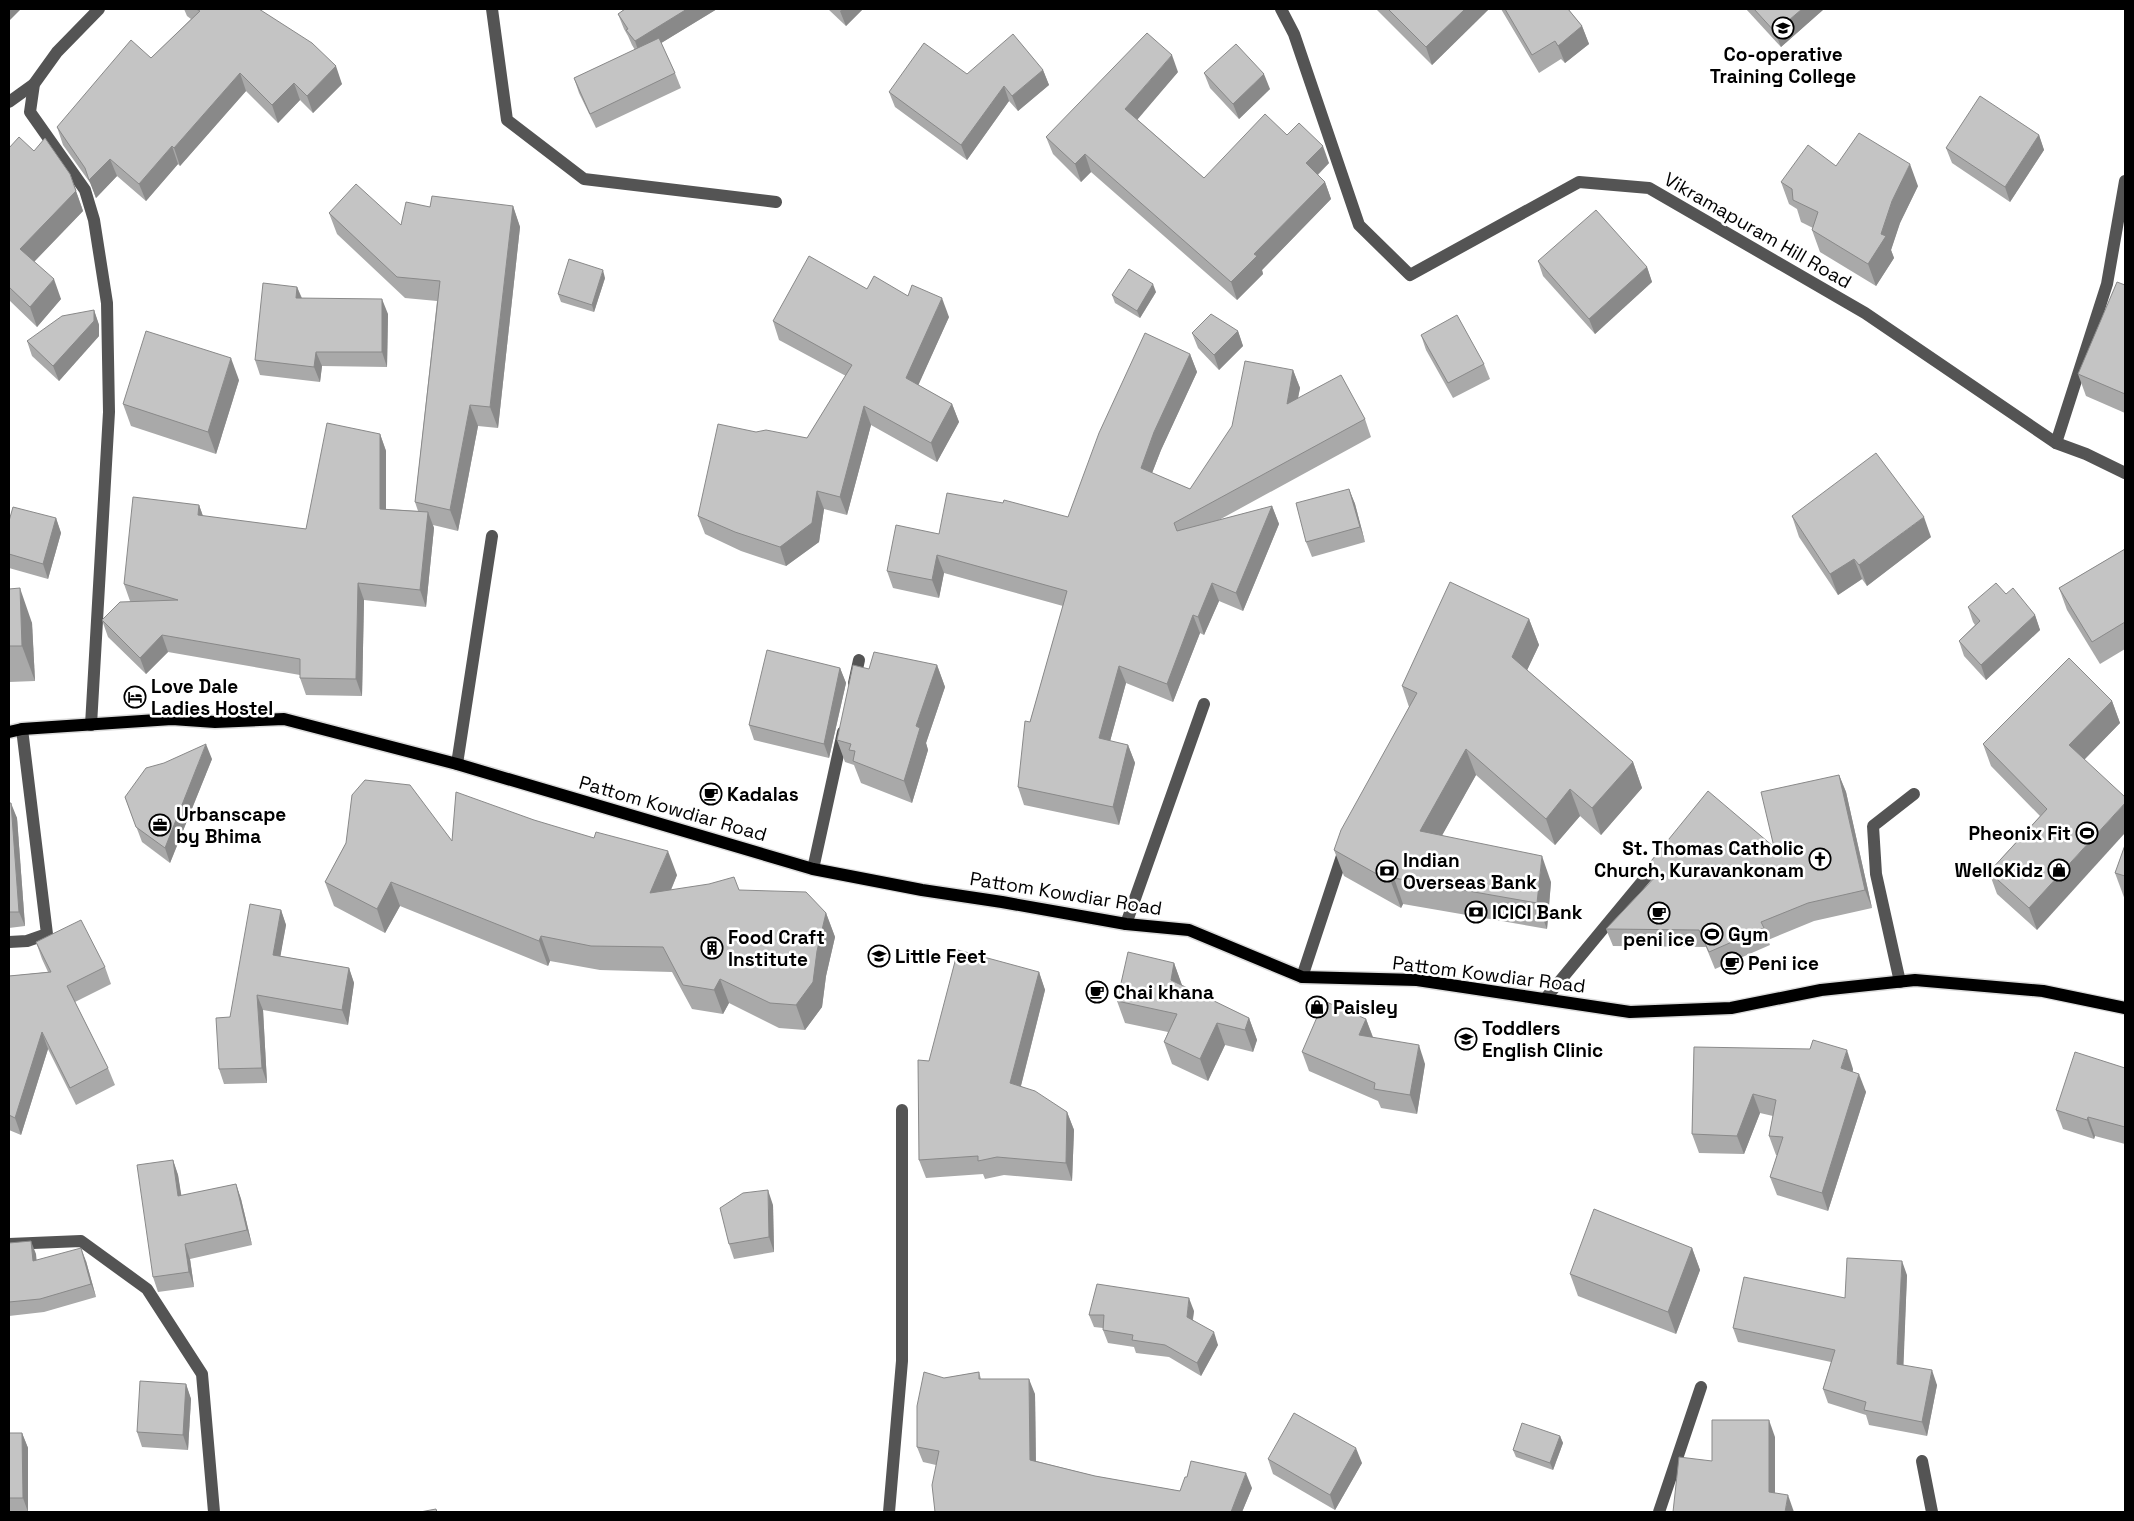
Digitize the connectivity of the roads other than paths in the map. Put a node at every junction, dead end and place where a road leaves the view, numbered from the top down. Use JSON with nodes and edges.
{"nodes":[{"id":1,"x":99,"y":9,"type":"edge"},
{"id":2,"x":492,"y":9,"type":"edge"},
{"id":3,"x":1281,"y":9,"type":"edge"},
{"id":4,"x":34,"y":84,"type":"junction"},
{"id":5,"x":9,"y":102,"type":"edge"},
{"id":6,"x":2125,"y":182,"type":"edge"},
{"id":7,"x":776,"y":202,"type":"dead end"},
{"id":8,"x":2056,"y":442,"type":"junction"},
{"id":9,"x":2125,"y":473,"type":"edge"},
{"id":10,"x":492,"y":536,"type":"dead end"},
{"id":11,"x":859,"y":660,"type":"dead end"},
{"id":12,"x":850,"y":698,"type":"edge"},
{"id":13,"x":1204,"y":704,"type":"dead end"},
{"id":14,"x":846,"y":717,"type":"edge"},
{"id":15,"x":91,"y":725,"type":"junction"},
{"id":16,"x":15,"y":730,"type":"edge"},
{"id":17,"x":458,"y":764,"type":"junction"},
{"id":18,"x":1914,"y":794,"type":"dead end"},
{"id":19,"x":1349,"y":835,"type":"edge"},
{"id":20,"x":1665,"y":854,"type":"edge"},
{"id":21,"x":813,"y":868,"type":"junction"},
{"id":22,"x":1126,"y":924,"type":"junction"},
{"id":23,"x":9,"y":942,"type":"edge"},
{"id":24,"x":1302,"y":977,"type":"junction"},
{"id":25,"x":1900,"y":982,"type":"junction"},
{"id":26,"x":1545,"y":1000,"type":"junction"},
{"id":27,"x":2125,"y":1008,"type":"edge"},
{"id":28,"x":902,"y":1110,"type":"dead end"},
{"id":29,"x":9,"y":1244,"type":"edge"},
{"id":30,"x":1701,"y":1387,"type":"dead end"},
{"id":31,"x":1922,"y":1461,"type":"dead end"},
{"id":32,"x":214,"y":1512,"type":"edge"},
{"id":33,"x":889,"y":1512,"type":"edge"},
{"id":34,"x":1659,"y":1512,"type":"edge"},
{"id":35,"x":1932,"y":1512,"type":"edge"}],
"edges":[{"from":1,"to":4,"type":"street"},
{"from":2,"to":7,"type":"street"},
{"from":3,"to":8,"type":"street","name":"Vikramapuram Hill Road"},
{"from":4,"to":5,"type":"street"},
{"from":4,"to":15,"type":"street"},
{"from":6,"to":8,"type":"street"},
{"from":8,"to":9,"type":"street","name":"Vikramapuram Hill Road"},
{"from":10,"to":17,"type":"street"},
{"from":11,"to":12,"type":"street"},
{"from":13,"to":22,"type":"street"},
{"from":14,"to":21,"type":"street"},
{"from":15,"to":16,"type":"main road","name":"Pattom Kowdiar Road"},
{"from":15,"to":17,"type":"main road","name":"Pattom Kowdiar Road"},
{"from":16,"to":23,"type":"street"},
{"from":17,"to":21,"type":"main road","name":"Pattom Kowdiar Road"},
{"from":18,"to":25,"type":"street"},
{"from":19,"to":24,"type":"street"},
{"from":20,"to":26,"type":"street"},
{"from":21,"to":22,"type":"main road","name":"Pattom Kowdiar Road"},
{"from":22,"to":24,"type":"main road","name":"Pattom Kowdiar Road"},
{"from":24,"to":26,"type":"main road","name":"Pattom Kowdiar Road"},
{"from":25,"to":26,"type":"main road","name":"Pattom Kowdiar Road"},
{"from":25,"to":27,"type":"main road","name":"Pattom Kowdiar Road"},
{"from":28,"to":33,"type":"street"},
{"from":29,"to":32,"type":"street"},
{"from":30,"to":34,"type":"street"},
{"from":31,"to":35,"type":"street"}]}
